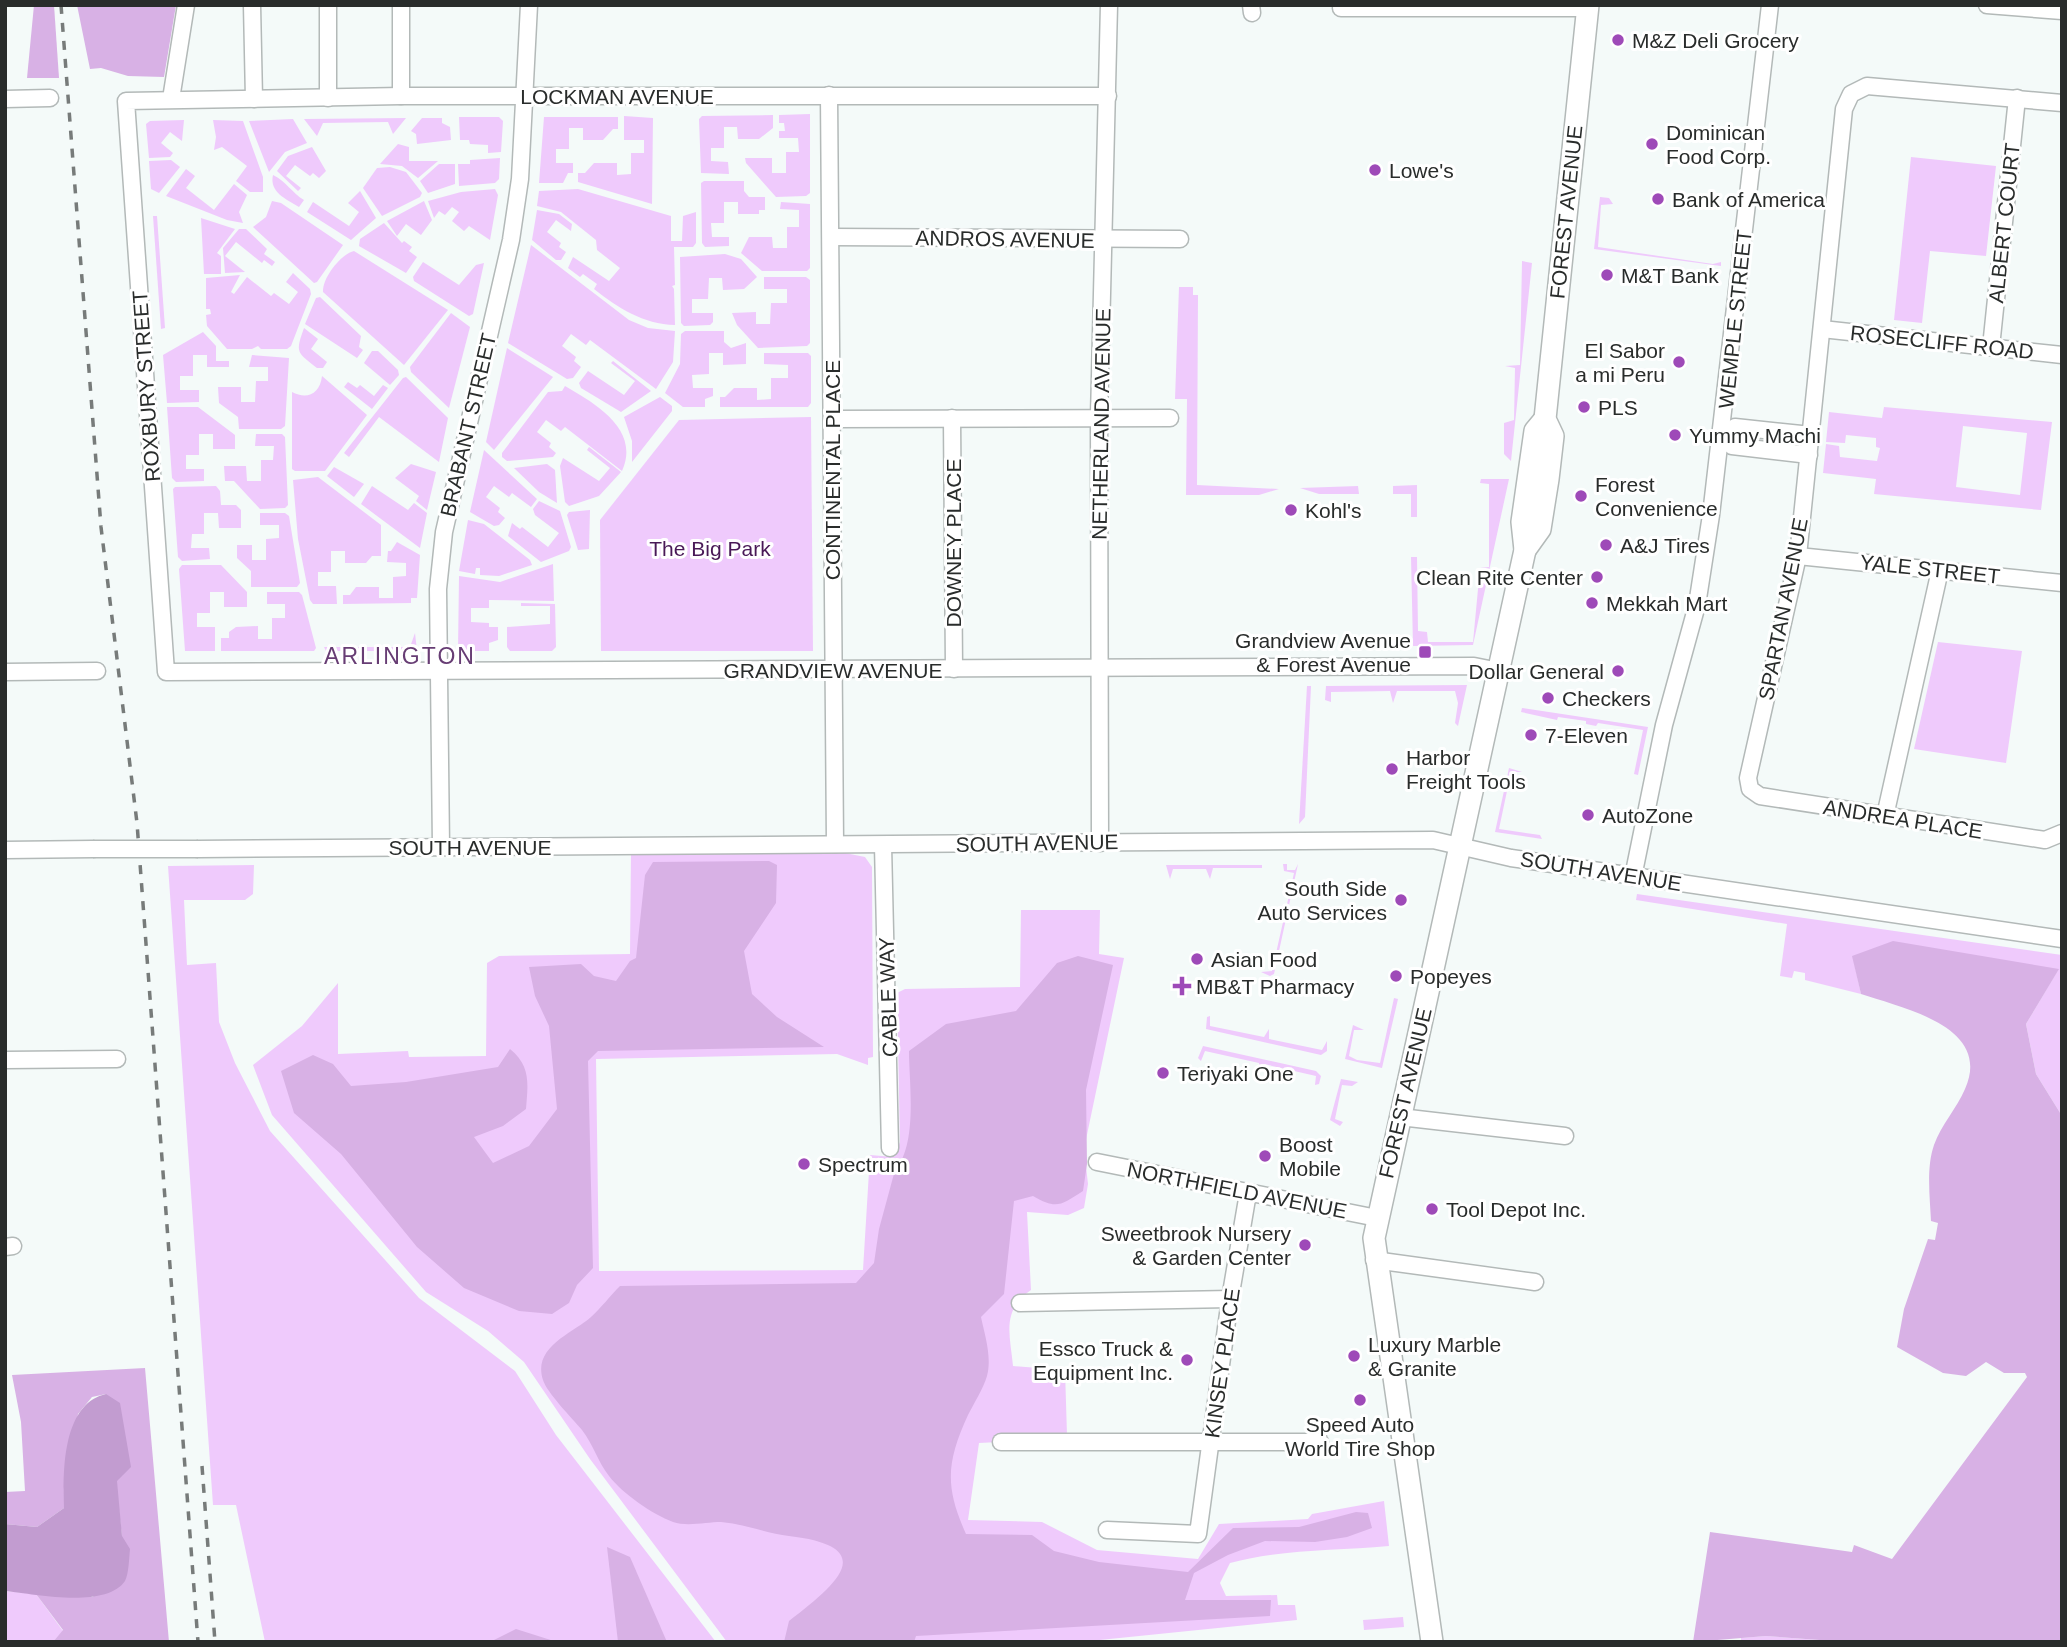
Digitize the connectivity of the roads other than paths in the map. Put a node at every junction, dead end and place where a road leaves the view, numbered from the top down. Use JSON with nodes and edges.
{"nodes":[{"id":1,"x":186,"y":5,"type":"edge"},
{"id":2,"x":252,"y":5,"type":"edge"},
{"id":3,"x":328,"y":5,"type":"edge"},
{"id":4,"x":401,"y":5,"type":"edge"},
{"id":5,"x":529,"y":5,"type":"edge"},
{"id":6,"x":1110,"y":5,"type":"edge"},
{"id":7,"x":1770,"y":5,"type":"edge"},
{"id":8,"x":1987,"y":5,"type":"edge"},
{"id":9,"x":1588,"y":6,"type":"edge"},
{"id":10,"x":1342,"y":8,"type":"dead end"},
{"id":11,"x":2062,"y":11,"type":"edge"},
{"id":12,"x":830,"y":95,"type":"junction"},
{"id":13,"x":401,"y":96,"type":"junction"},
{"id":14,"x":1108,"y":96,"type":"junction"},
{"id":15,"x":526,"y":97,"type":"junction"},
{"id":16,"x":50,"y":98,"type":"dead end"},
{"id":17,"x":328,"y":98,"type":"junction"},
{"id":18,"x":2017,"y":98,"type":"junction"},
{"id":19,"x":5,"y":99,"type":"edge"},
{"id":20,"x":171,"y":99,"type":"junction"},
{"id":21,"x":254,"y":99,"type":"junction"},
{"id":22,"x":126,"y":101,"type":"joint"},
{"id":23,"x":2062,"y":103,"type":"edge"},
{"id":24,"x":831,"y":237,"type":"junction"},
{"id":25,"x":1180,"y":239,"type":"dead end"},
{"id":26,"x":1104,"y":240,"type":"junction"},
{"id":27,"x":1822,"y":328,"type":"junction"},
{"id":28,"x":1992,"y":347,"type":"junction"},
{"id":29,"x":2062,"y":355,"type":"edge"},
{"id":30,"x":1099,"y":417,"type":"junction"},
{"id":31,"x":952,"y":418,"type":"junction"},
{"id":32,"x":1170,"y":418,"type":"dead end"},
{"id":33,"x":832,"y":419,"type":"junction"},
{"id":34,"x":1811,"y":435,"type":"junction"},
{"id":35,"x":1722,"y":436,"type":"junction"},
{"id":36,"x":1809,"y":455,"type":"junction"},
{"id":37,"x":1798,"y":556,"type":"junction"},
{"id":38,"x":1940,"y":570,"type":"junction"},
{"id":39,"x":2062,"y":583,"type":"edge"},
{"id":40,"x":954,"y":669,"type":"junction"},
{"id":41,"x":1100,"y":669,"type":"junction"},
{"id":42,"x":834,"y":670,"type":"junction"},
{"id":43,"x":97,"y":671,"type":"dead end"},
{"id":44,"x":438,"y":671,"type":"junction"},
{"id":45,"x":1499,"y":671,"type":"junction"},
{"id":46,"x":5,"y":672,"type":"edge"},
{"id":47,"x":166,"y":672,"type":"joint"},
{"id":48,"x":1750,"y":789,"type":"joint"},
{"id":49,"x":1885,"y":816,"type":"junction"},
{"id":50,"x":2060,"y":835,"type":"edge"},
{"id":51,"x":1100,"y":842,"type":"junction"},
{"id":52,"x":835,"y":845,"type":"junction"},
{"id":53,"x":883,"y":845,"type":"junction"},
{"id":54,"x":441,"y":847,"type":"junction"},
{"id":55,"x":1460,"y":847,"type":"junction"},
{"id":56,"x":5,"y":850,"type":"edge"},
{"id":57,"x":1633,"y":877,"type":"junction"},
{"id":58,"x":2062,"y":939,"type":"edge"},
{"id":59,"x":117,"y":1059,"type":"dead end"},
{"id":60,"x":5,"y":1060,"type":"edge"},
{"id":61,"x":1400,"y":1117,"type":"junction"},
{"id":62,"x":1565,"y":1136,"type":"dead end"},
{"id":63,"x":890,"y":1148,"type":"dead end"},
{"id":64,"x":1097,"y":1161,"type":"dead end"},
{"id":65,"x":1248,"y":1193,"type":"junction"},
{"id":66,"x":1377,"y":1218,"type":"junction"},
{"id":67,"x":1374,"y":1260,"type":"junction"},
{"id":68,"x":1535,"y":1282,"type":"dead end"},
{"id":69,"x":1230,"y":1299,"type":"junction"},
{"id":70,"x":1020,"y":1304,"type":"dead end"},
{"id":71,"x":1001,"y":1442,"type":"dead end"},
{"id":72,"x":1320,"y":1443,"type":"dead end"},
{"id":73,"x":1210,"y":1444,"type":"junction"},
{"id":74,"x":1107,"y":1530,"type":"dead end"},
{"id":75,"x":1432,"y":1642,"type":"edge"}],
"edges":[{"from":1,"to":20,"type":"street"},
{"from":2,"to":21,"type":"street"},
{"from":3,"to":17,"type":"street"},
{"from":4,"to":13,"type":"street"},
{"from":5,"to":15,"type":"street","name":"BRABANT STREET"},
{"from":6,"to":14,"type":"street","name":"NETHERLAND AVENUE"},
{"from":7,"to":35,"type":"street","name":"WEMPLE STREET"},
{"from":8,"to":11,"type":"street"},
{"from":9,"to":10,"type":"street"},
{"from":9,"to":45,"type":"main road","name":"FOREST AVENUE"},
{"from":12,"to":14,"type":"street","name":"LOCKMAN AVENUE"},
{"from":12,"to":15,"type":"street","name":"LOCKMAN AVENUE"},
{"from":12,"to":24,"type":"street","name":"CONTINENTAL PLACE"},
{"from":13,"to":15,"type":"street","name":"LOCKMAN AVENUE"},
{"from":13,"to":17,"type":"street","name":"LOCKMAN AVENUE"},
{"from":14,"to":26,"type":"street","name":"NETHERLAND AVENUE"},
{"from":15,"to":44,"type":"street","name":"BRABANT STREET"},
{"from":16,"to":19,"type":"street"},
{"from":17,"to":21,"type":"street","name":"LOCKMAN AVENUE"},
{"from":18,"to":23,"type":"street"},
{"from":18,"to":27,"type":"street","name":"SPARTAN AVENUE"},
{"from":18,"to":28,"type":"street","name":"ALBERT COURT"},
{"from":20,"to":21,"type":"street","name":"LOCKMAN AVENUE"},
{"from":20,"to":22,"type":"street","name":"LOCKMAN AVENUE"},
{"from":22,"to":47,"type":"street","name":"ROXBURY STREET"},
{"from":24,"to":26,"type":"street","name":"ANDROS AVENUE"},
{"from":24,"to":33,"type":"street","name":"CONTINENTAL PLACE"},
{"from":25,"to":26,"type":"street","name":"ANDROS AVENUE"},
{"from":26,"to":30,"type":"street","name":"NETHERLAND AVENUE"},
{"from":27,"to":28,"type":"street","name":"ROSECLIFF ROAD"},
{"from":27,"to":34,"type":"street","name":"SPARTAN AVENUE"},
{"from":28,"to":29,"type":"street","name":"ROSECLIFF ROAD"},
{"from":30,"to":31,"type":"street"},
{"from":30,"to":32,"type":"street"},
{"from":30,"to":41,"type":"street","name":"NETHERLAND AVENUE"},
{"from":31,"to":33,"type":"street"},
{"from":31,"to":40,"type":"street","name":"DOWNEY PLACE"},
{"from":33,"to":42,"type":"street","name":"CONTINENTAL PLACE"},
{"from":34,"to":35,"type":"street"},
{"from":34,"to":36,"type":"street","name":"SPARTAN AVENUE"},
{"from":35,"to":36,"type":"street"},
{"from":35,"to":57,"type":"street","name":"WEMPLE STREET"},
{"from":36,"to":37,"type":"street","name":"SPARTAN AVENUE"},
{"from":37,"to":38,"type":"street","name":"YALE STREET"},
{"from":37,"to":48,"type":"street","name":"SPARTAN AVENUE"},
{"from":38,"to":39,"type":"street","name":"YALE STREET"},
{"from":38,"to":49,"type":"street"},
{"from":40,"to":41,"type":"street","name":"GRANDVIEW AVENUE"},
{"from":40,"to":42,"type":"street","name":"GRANDVIEW AVENUE"},
{"from":41,"to":45,"type":"street","name":"GRANDVIEW AVENUE"},
{"from":41,"to":51,"type":"street","name":"NETHERLAND AVENUE"},
{"from":42,"to":44,"type":"street","name":"GRANDVIEW AVENUE"},
{"from":42,"to":52,"type":"street","name":"CONTINENTAL PLACE"},
{"from":43,"to":46,"type":"street"},
{"from":44,"to":47,"type":"street","name":"GRANDVIEW AVENUE"},
{"from":44,"to":54,"type":"street","name":"BRABANT STREET"},
{"from":45,"to":55,"type":"main road","name":"FOREST AVENUE"},
{"from":48,"to":49,"type":"street","name":"ANDREA PLACE"},
{"from":49,"to":50,"type":"street","name":"ANDREA PLACE"},
{"from":51,"to":53,"type":"street","name":"SOUTH AVENUE"},
{"from":51,"to":55,"type":"street","name":"SOUTH AVENUE"},
{"from":52,"to":53,"type":"street","name":"SOUTH AVENUE"},
{"from":52,"to":54,"type":"street","name":"SOUTH AVENUE"},
{"from":53,"to":63,"type":"street","name":"CABLE WAY"},
{"from":54,"to":56,"type":"street","name":"SOUTH AVENUE","bridge":true},
{"from":55,"to":57,"type":"street","name":"SOUTH AVENUE"},
{"from":55,"to":61,"type":"main road","name":"FOREST AVENUE"},
{"from":57,"to":58,"type":"street","name":"SOUTH AVENUE"},
{"from":59,"to":60,"type":"street"},
{"from":61,"to":62,"type":"street"},
{"from":61,"to":66,"type":"main road","name":"FOREST AVENUE"},
{"from":64,"to":65,"type":"street","name":"NORTHFIELD AVENUE"},
{"from":65,"to":66,"type":"street","name":"NORTHFIELD AVENUE"},
{"from":65,"to":69,"type":"street","name":"KINSEY PLACE"},
{"from":66,"to":67,"type":"main road","name":"FOREST AVENUE"},
{"from":67,"to":68,"type":"street"},
{"from":67,"to":75,"type":"main road","name":"FOREST AVENUE"},
{"from":69,"to":70,"type":"street"},
{"from":69,"to":73,"type":"street","name":"KINSEY PLACE"},
{"from":71,"to":73,"type":"street"},
{"from":72,"to":73,"type":"street"},
{"from":73,"to":74,"type":"street","name":"KINSEY PLACE"}]}
